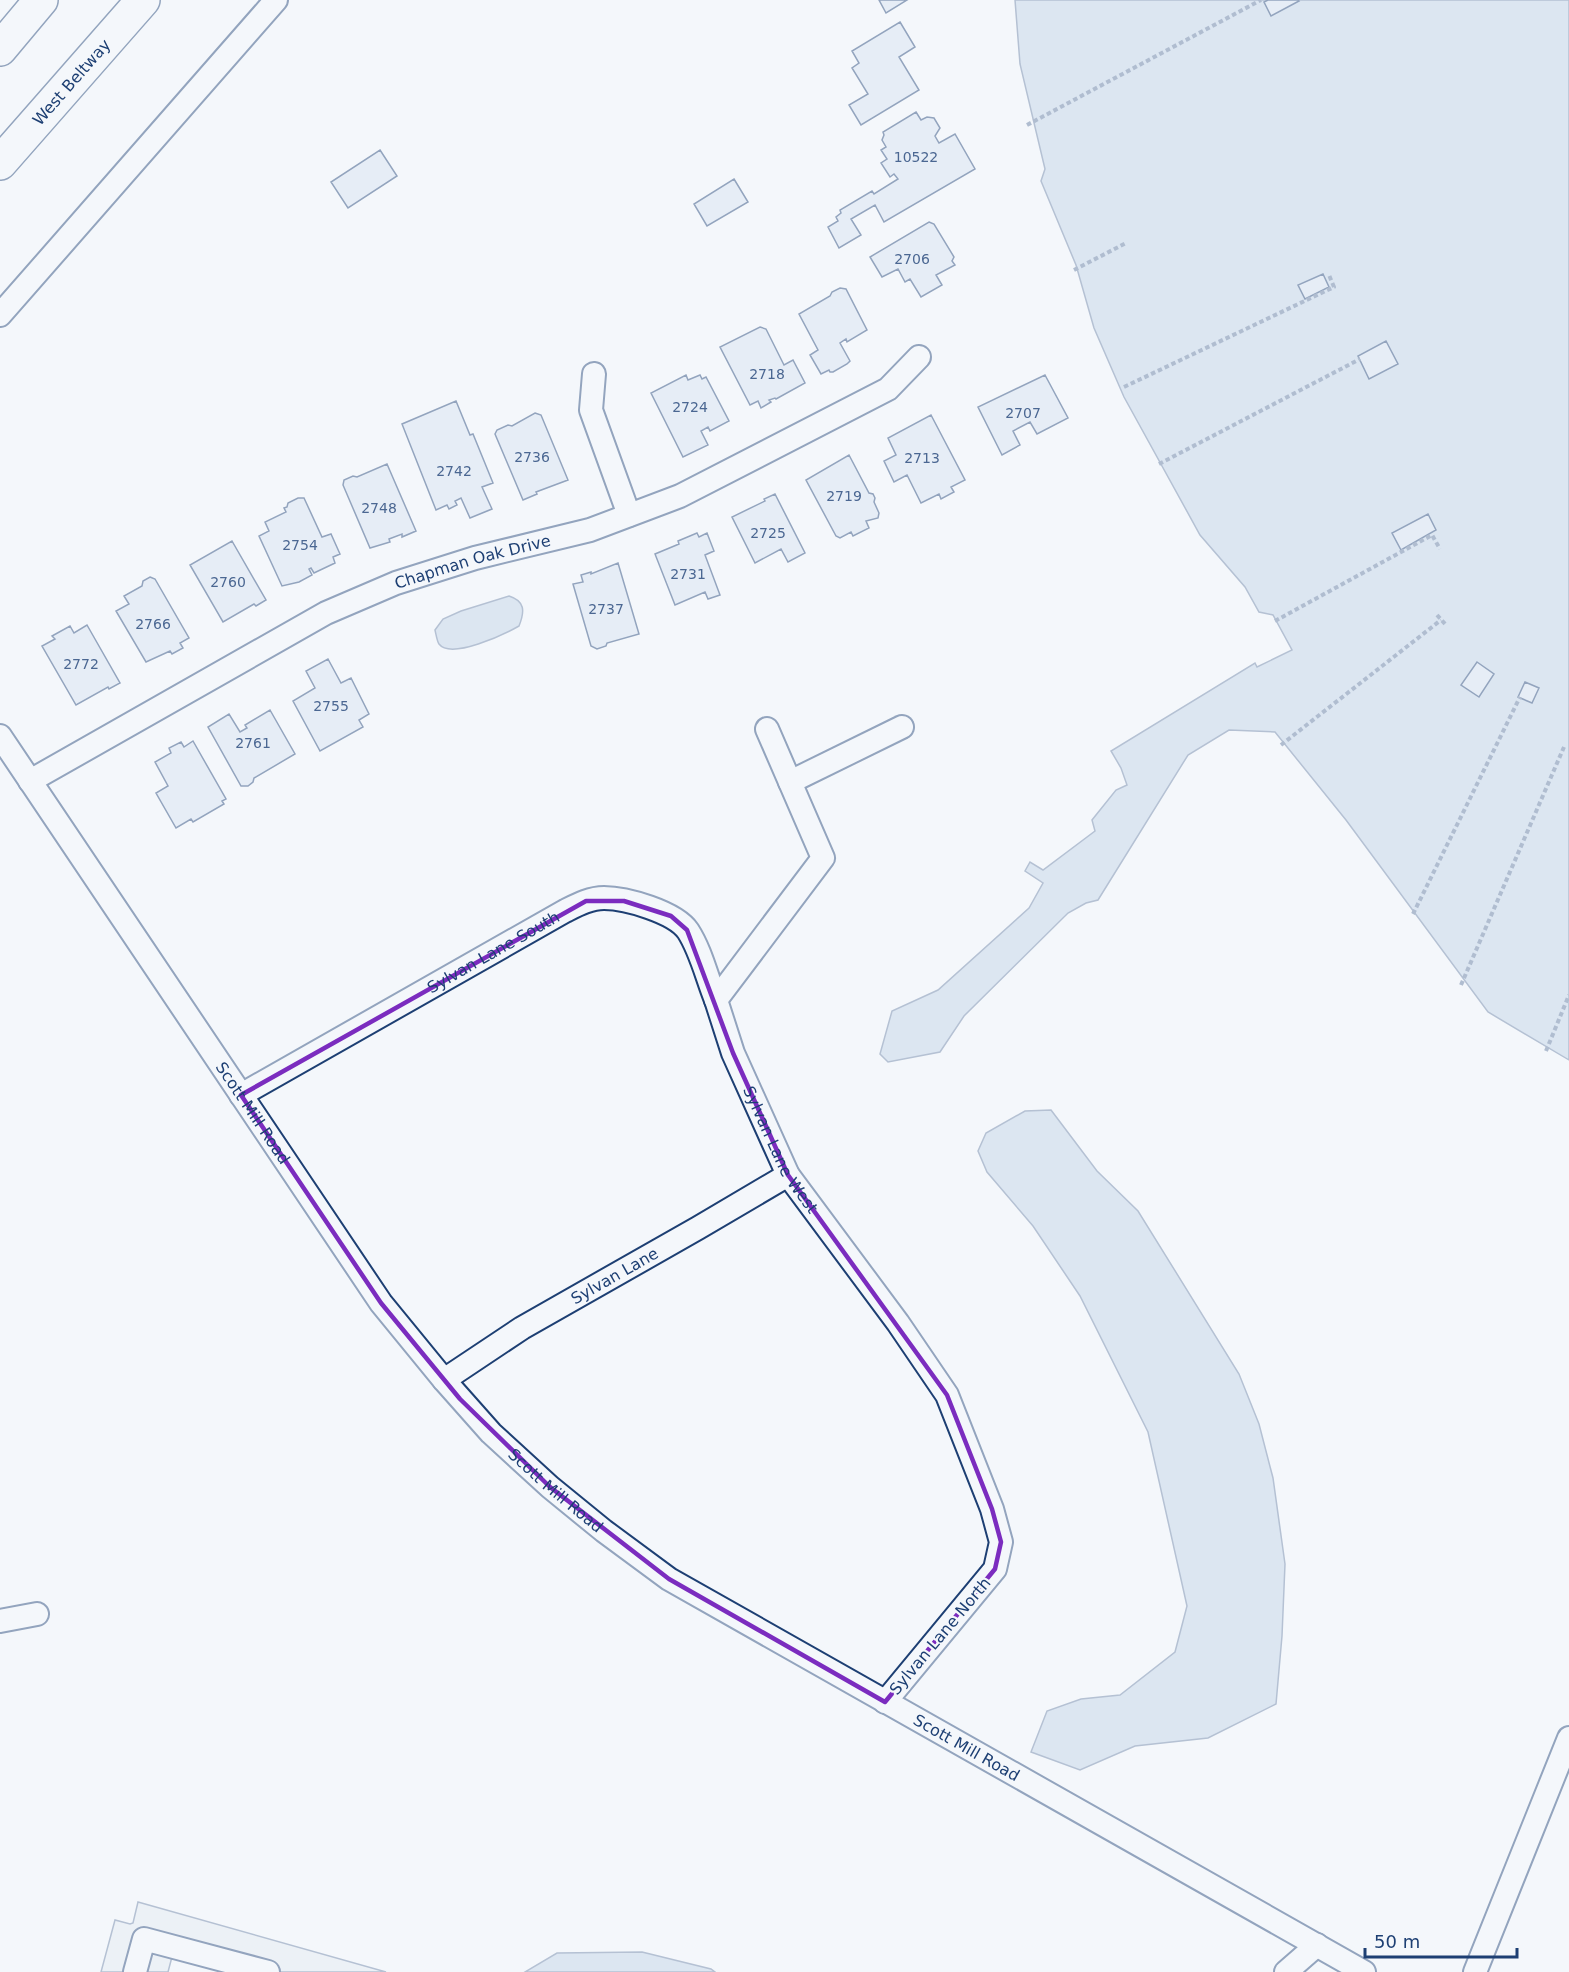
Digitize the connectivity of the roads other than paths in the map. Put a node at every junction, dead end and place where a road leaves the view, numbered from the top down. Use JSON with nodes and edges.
{"nodes":[{"id":1,"x":41,"y":0,"type":"edge"},
{"id":2,"x":143,"y":0,"type":"edge"},
{"id":3,"x":276,"y":0,"type":"edge"},
{"id":4,"x":0,"y":49,"type":"edge"},
{"id":5,"x":0,"y":163,"type":"edge"},
{"id":6,"x":0,"y":315,"type":"edge"},
{"id":7,"x":919,"y":357,"type":"dead end"},
{"id":8,"x":594,"y":374,"type":"dead end"},
{"id":9,"x":629,"y":515,"type":"junction"},
{"id":10,"x":902,"y":727,"type":"dead end"},
{"id":11,"x":767,"y":729,"type":"dead end"},
{"id":12,"x":0,"y":736,"type":"edge"},
{"id":13,"x":30,"y":781,"type":"junction"},
{"id":14,"x":790,"y":782,"type":"junction"},
{"id":15,"x":716,"y":1000,"type":"junction"},
{"id":16,"x":241,"y":1095,"type":"junction"},
{"id":17,"x":788,"y":1175,"type":"junction"},
{"id":18,"x":444,"y":1380,"type":"junction"},
{"id":19,"x":995,"y":1569,"type":"joint"},
{"id":20,"x":36,"y":1614,"type":"dead end"},
{"id":21,"x":0,"y":1621,"type":"edge"},
{"id":22,"x":885,"y":1702,"type":"junction"},
{"id":23,"x":1569,"y":1738,"type":"edge"},
{"id":24,"x":1317,"y":1945,"type":"junction"},
{"id":25,"x":135,"y":1972,"type":"edge"},
{"id":26,"x":268,"y":1972,"type":"edge"},
{"id":27,"x":1286,"y":1972,"type":"edge"},
{"id":28,"x":1364,"y":1972,"type":"edge"},
{"id":29,"x":1475,"y":1972,"type":"edge"}],
"edges":[{"from":1,"to":4,"type":"highway"},
{"from":2,"to":5,"type":"highway","name":"West Beltway"},
{"from":3,"to":6,"type":"street"},
{"from":7,"to":9,"type":"street","name":"Chapman Oak Drive"},
{"from":8,"to":9,"type":"street"},
{"from":9,"to":13,"type":"street","name":"Chapman Oak Drive"},
{"from":10,"to":14,"type":"street"},
{"from":11,"to":14,"type":"street"},
{"from":12,"to":13,"type":"street","name":"Scott Mill Road"},
{"from":13,"to":16,"type":"street","name":"Scott Mill Road"},
{"from":14,"to":15,"type":"street"},
{"from":15,"to":16,"type":"street","name":"Sylvan Lane South"},
{"from":15,"to":17,"type":"street","name":"Sylvan Lane West"},
{"from":16,"to":18,"type":"street","name":"Scott Mill Road"},
{"from":17,"to":18,"type":"street","name":"Sylvan Lane"},
{"from":17,"to":19,"type":"street","name":"Sylvan Lane West"},
{"from":18,"to":22,"type":"street","name":"Scott Mill Road"},
{"from":19,"to":22,"type":"street","name":"Sylvan Lane North"},
{"from":20,"to":21,"type":"street"},
{"from":22,"to":24,"type":"street","name":"Scott Mill Road"},
{"from":23,"to":29,"type":"street"},
{"from":24,"to":27,"type":"street"},
{"from":24,"to":28,"type":"street","name":"Scott Mill Road"},
{"from":25,"to":26,"type":"street"}]}
